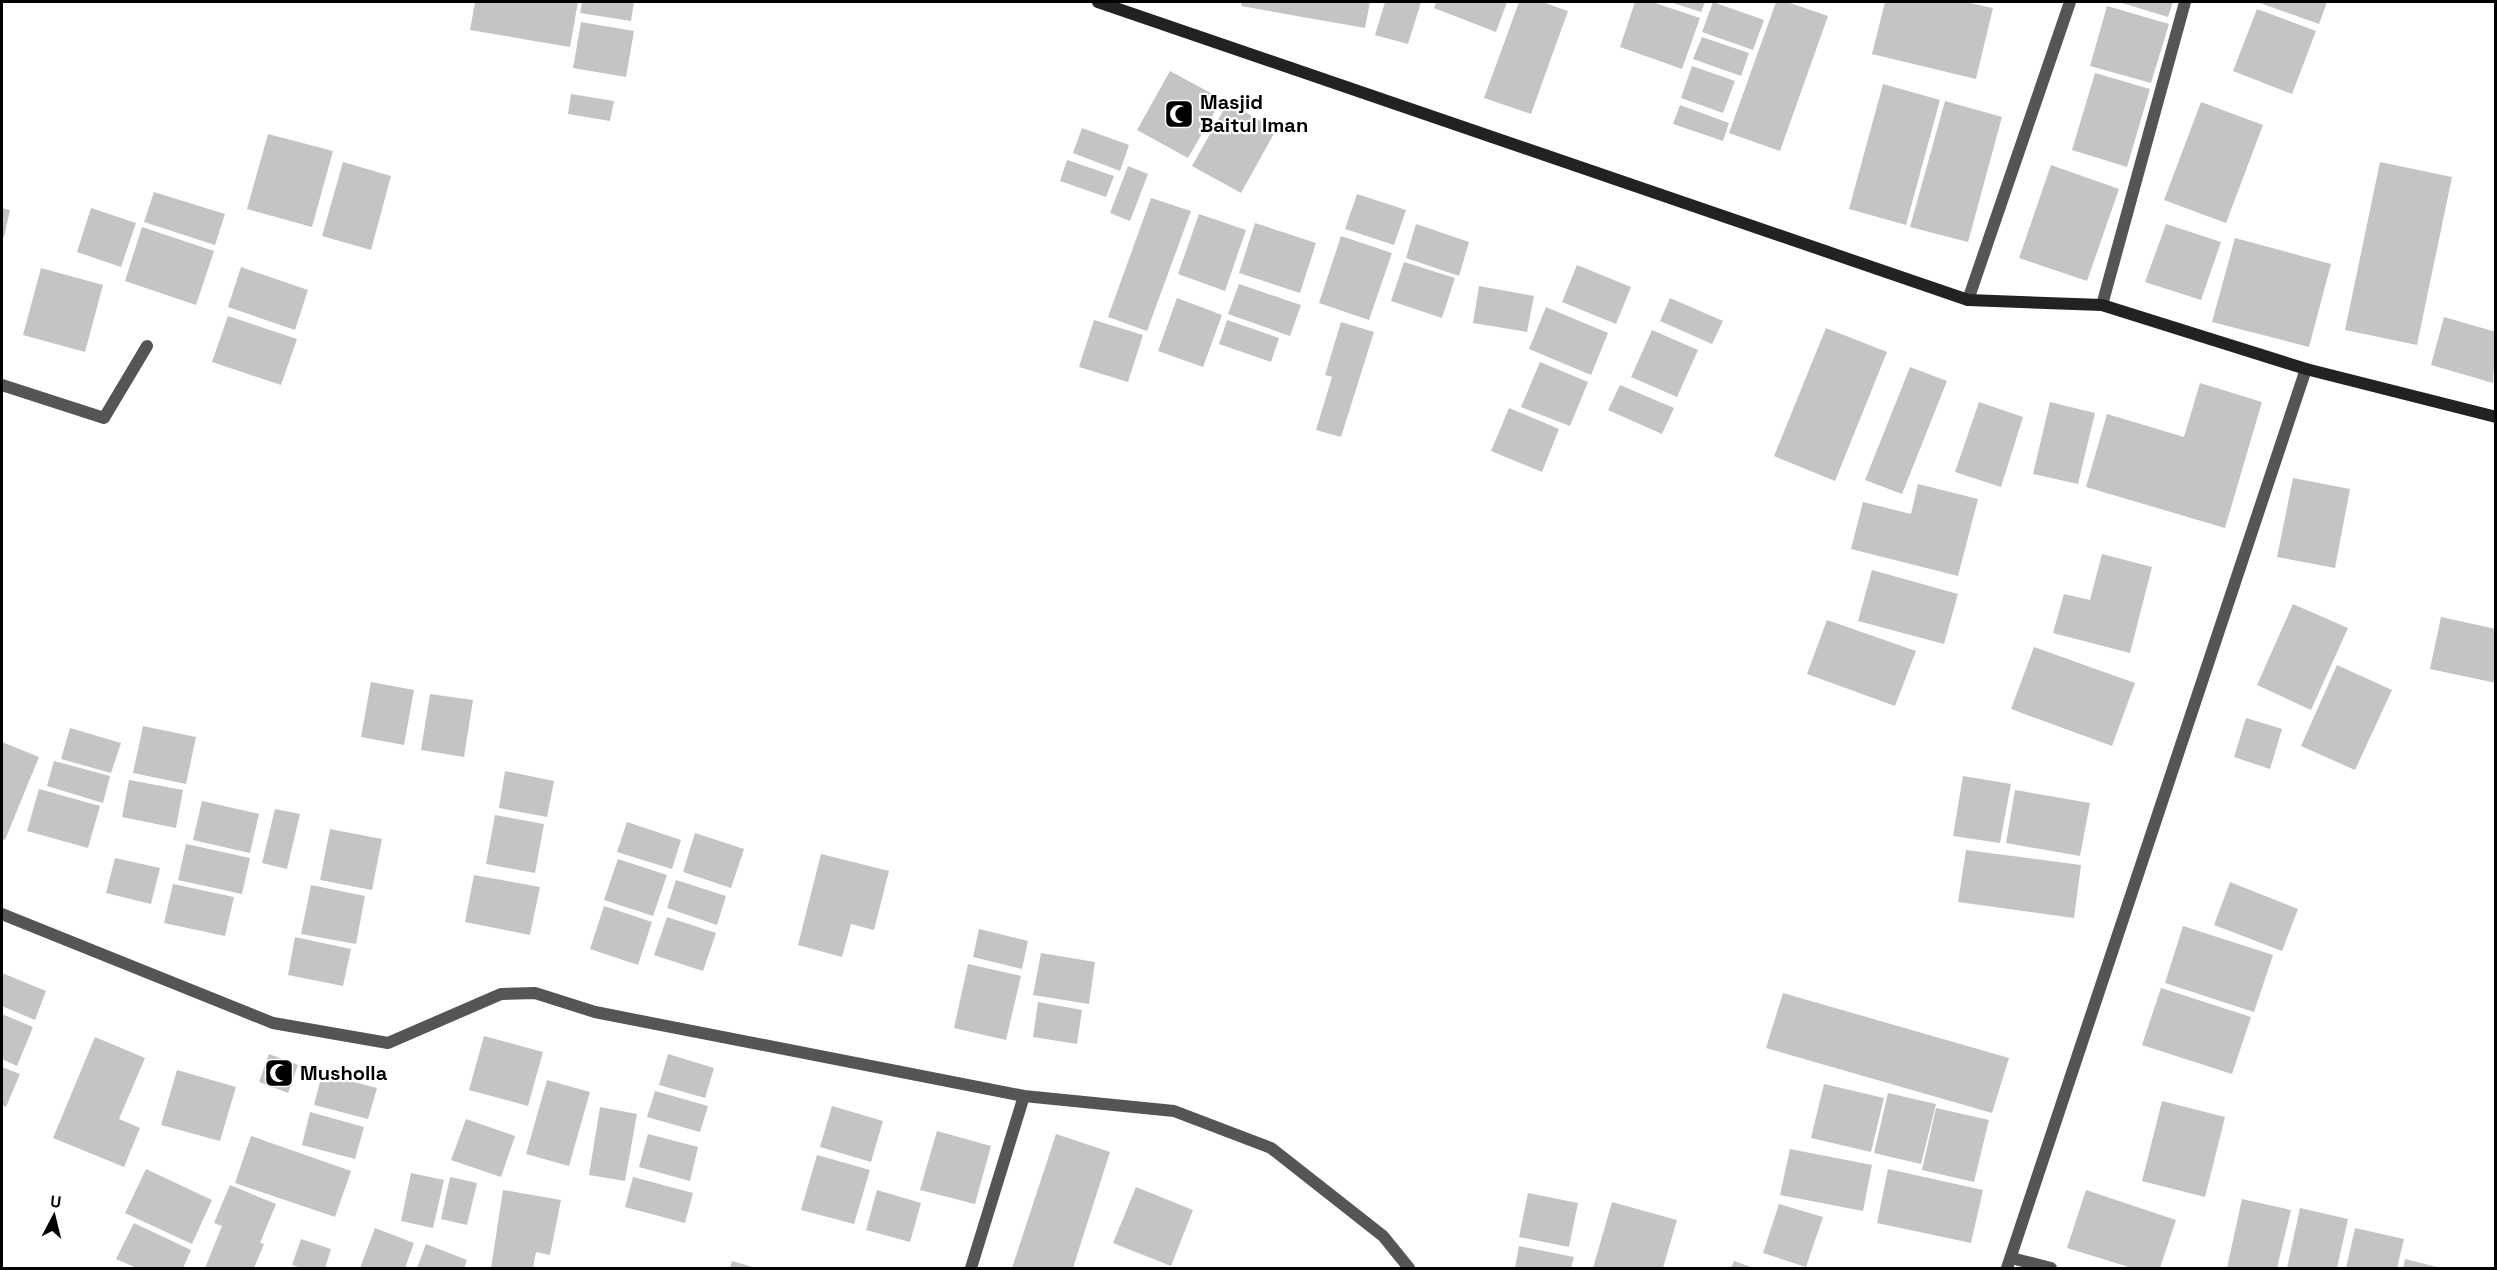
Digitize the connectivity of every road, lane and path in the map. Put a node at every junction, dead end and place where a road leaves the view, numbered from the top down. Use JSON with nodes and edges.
{"nodes":[{"id":1,"x":1098,"y":2,"type":"edge"},
{"id":2,"x":2070,"y":2,"type":"edge"},
{"id":3,"x":2185,"y":2,"type":"edge"},
{"id":4,"x":1968,"y":300,"type":"junction"},
{"id":5,"x":2102,"y":305,"type":"junction"},
{"id":6,"x":147,"y":346,"type":"dead end"},
{"id":7,"x":2306,"y":369,"type":"junction"},
{"id":8,"x":2,"y":385,"type":"edge"},
{"id":9,"x":2496,"y":417,"type":"edge"},
{"id":10,"x":2,"y":914,"type":"edge"},
{"id":11,"x":1024,"y":1096,"type":"junction"},
{"id":12,"x":2009,"y":1263,"type":"edge"},
{"id":13,"x":971,"y":1269,"type":"edge"},
{"id":14,"x":1409,"y":1269,"type":"edge"},
{"id":15,"x":2051,"y":1269,"type":"edge"}],
"edges":[{"from":1,"to":4,"type":"main road"},
{"from":2,"to":4,"type":"street"},
{"from":3,"to":5,"type":"street"},
{"from":4,"to":5,"type":"main road"},
{"from":5,"to":7,"type":"main road"},
{"from":6,"to":8,"type":"street"},
{"from":7,"to":9,"type":"main road"},
{"from":7,"to":12,"type":"street"},
{"from":10,"to":11,"type":"street"},
{"from":11,"to":13,"type":"street"},
{"from":11,"to":14,"type":"street"},
{"from":12,"to":15,"type":"street"}]}
